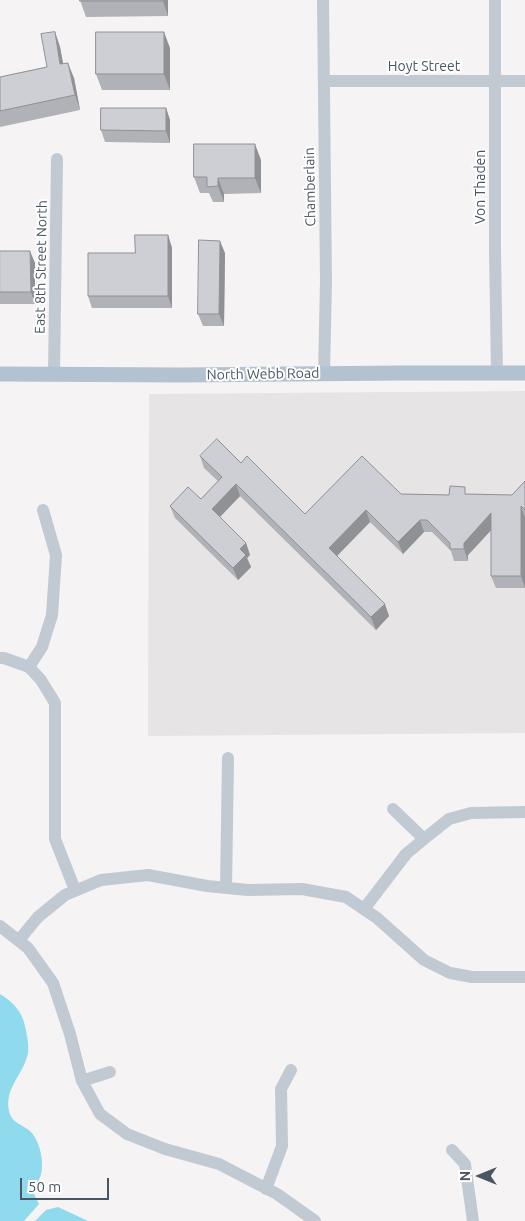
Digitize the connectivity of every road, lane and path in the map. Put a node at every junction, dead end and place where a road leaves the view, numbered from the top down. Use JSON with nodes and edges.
{"nodes":[{"id":1,"x":323,"y":0,"type":"edge"},
{"id":2,"x":495,"y":0,"type":"edge"},
{"id":3,"x":324,"y":81,"type":"junction"},
{"id":4,"x":496,"y":81,"type":"junction"},
{"id":5,"x":525,"y":82,"type":"edge"},
{"id":6,"x":58,"y":159,"type":"dead end"},
{"id":7,"x":496,"y":373,"type":"junction"},
{"id":8,"x":525,"y":373,"type":"edge"},
{"id":9,"x":0,"y":374,"type":"edge"},
{"id":10,"x":54,"y":374,"type":"junction"},
{"id":11,"x":324,"y":374,"type":"junction"},
{"id":12,"x":43,"y":510,"type":"dead end"},
{"id":13,"x":0,"y":658,"type":"edge"},
{"id":14,"x":29,"y":667,"type":"junction"},
{"id":15,"x":228,"y":758,"type":"dead end"},
{"id":16,"x":394,"y":809,"type":"dead end"},
{"id":17,"x":525,"y":812,"type":"edge"},
{"id":18,"x":424,"y":839,"type":"junction"},
{"id":19,"x":226,"y":888,"type":"junction"},
{"id":20,"x":75,"y":890,"type":"junction"},
{"id":21,"x":364,"y":909,"type":"junction"},
{"id":22,"x":0,"y":926,"type":"edge"},
{"id":23,"x":18,"y":940,"type":"junction"},
{"id":24,"x":525,"y":977,"type":"edge"},
{"id":25,"x":291,"y":1070,"type":"dead end"},
{"id":26,"x":110,"y":1072,"type":"dead end"},
{"id":27,"x":82,"y":1081,"type":"junction"},
{"id":28,"x":452,"y":1150,"type":"dead end"},
{"id":29,"x":266,"y":1188,"type":"junction"},
{"id":30,"x":315,"y":1221,"type":"edge"},
{"id":31,"x":473,"y":1221,"type":"edge"}],
"edges":[{"from":1,"to":3,"type":"street","name":"Chamberlain"},
{"from":2,"to":4,"type":"street","name":"Von Thaden"},
{"from":3,"to":4,"type":"street","name":"Hoyt Street"},
{"from":3,"to":11,"type":"street","name":"Chamberlain"},
{"from":4,"to":5,"type":"street","name":"Hoyt Street"},
{"from":4,"to":7,"type":"street","name":"Von Thaden"},
{"from":6,"to":10,"type":"street","name":"East 8th Street North"},
{"from":7,"to":8,"type":"main road","name":"North Webb Road"},
{"from":7,"to":11,"type":"main road","name":"North Webb Road"},
{"from":9,"to":10,"type":"main road","name":"North Webb Road"},
{"from":10,"to":11,"type":"main road","name":"North Webb Road"},
{"from":12,"to":14,"type":"street"},
{"from":13,"to":14,"type":"street"},
{"from":14,"to":20,"type":"street"},
{"from":15,"to":19,"type":"street"},
{"from":16,"to":18,"type":"street"},
{"from":17,"to":18,"type":"street"},
{"from":18,"to":21,"type":"street"},
{"from":19,"to":20,"type":"street"},
{"from":19,"to":21,"type":"street"},
{"from":20,"to":23,"type":"street"},
{"from":21,"to":24,"type":"street"},
{"from":22,"to":23,"type":"street"},
{"from":23,"to":27,"type":"street"},
{"from":25,"to":29,"type":"street"},
{"from":26,"to":27,"type":"street"},
{"from":27,"to":29,"type":"street"},
{"from":28,"to":31,"type":"street"},
{"from":29,"to":30,"type":"street"}]}
